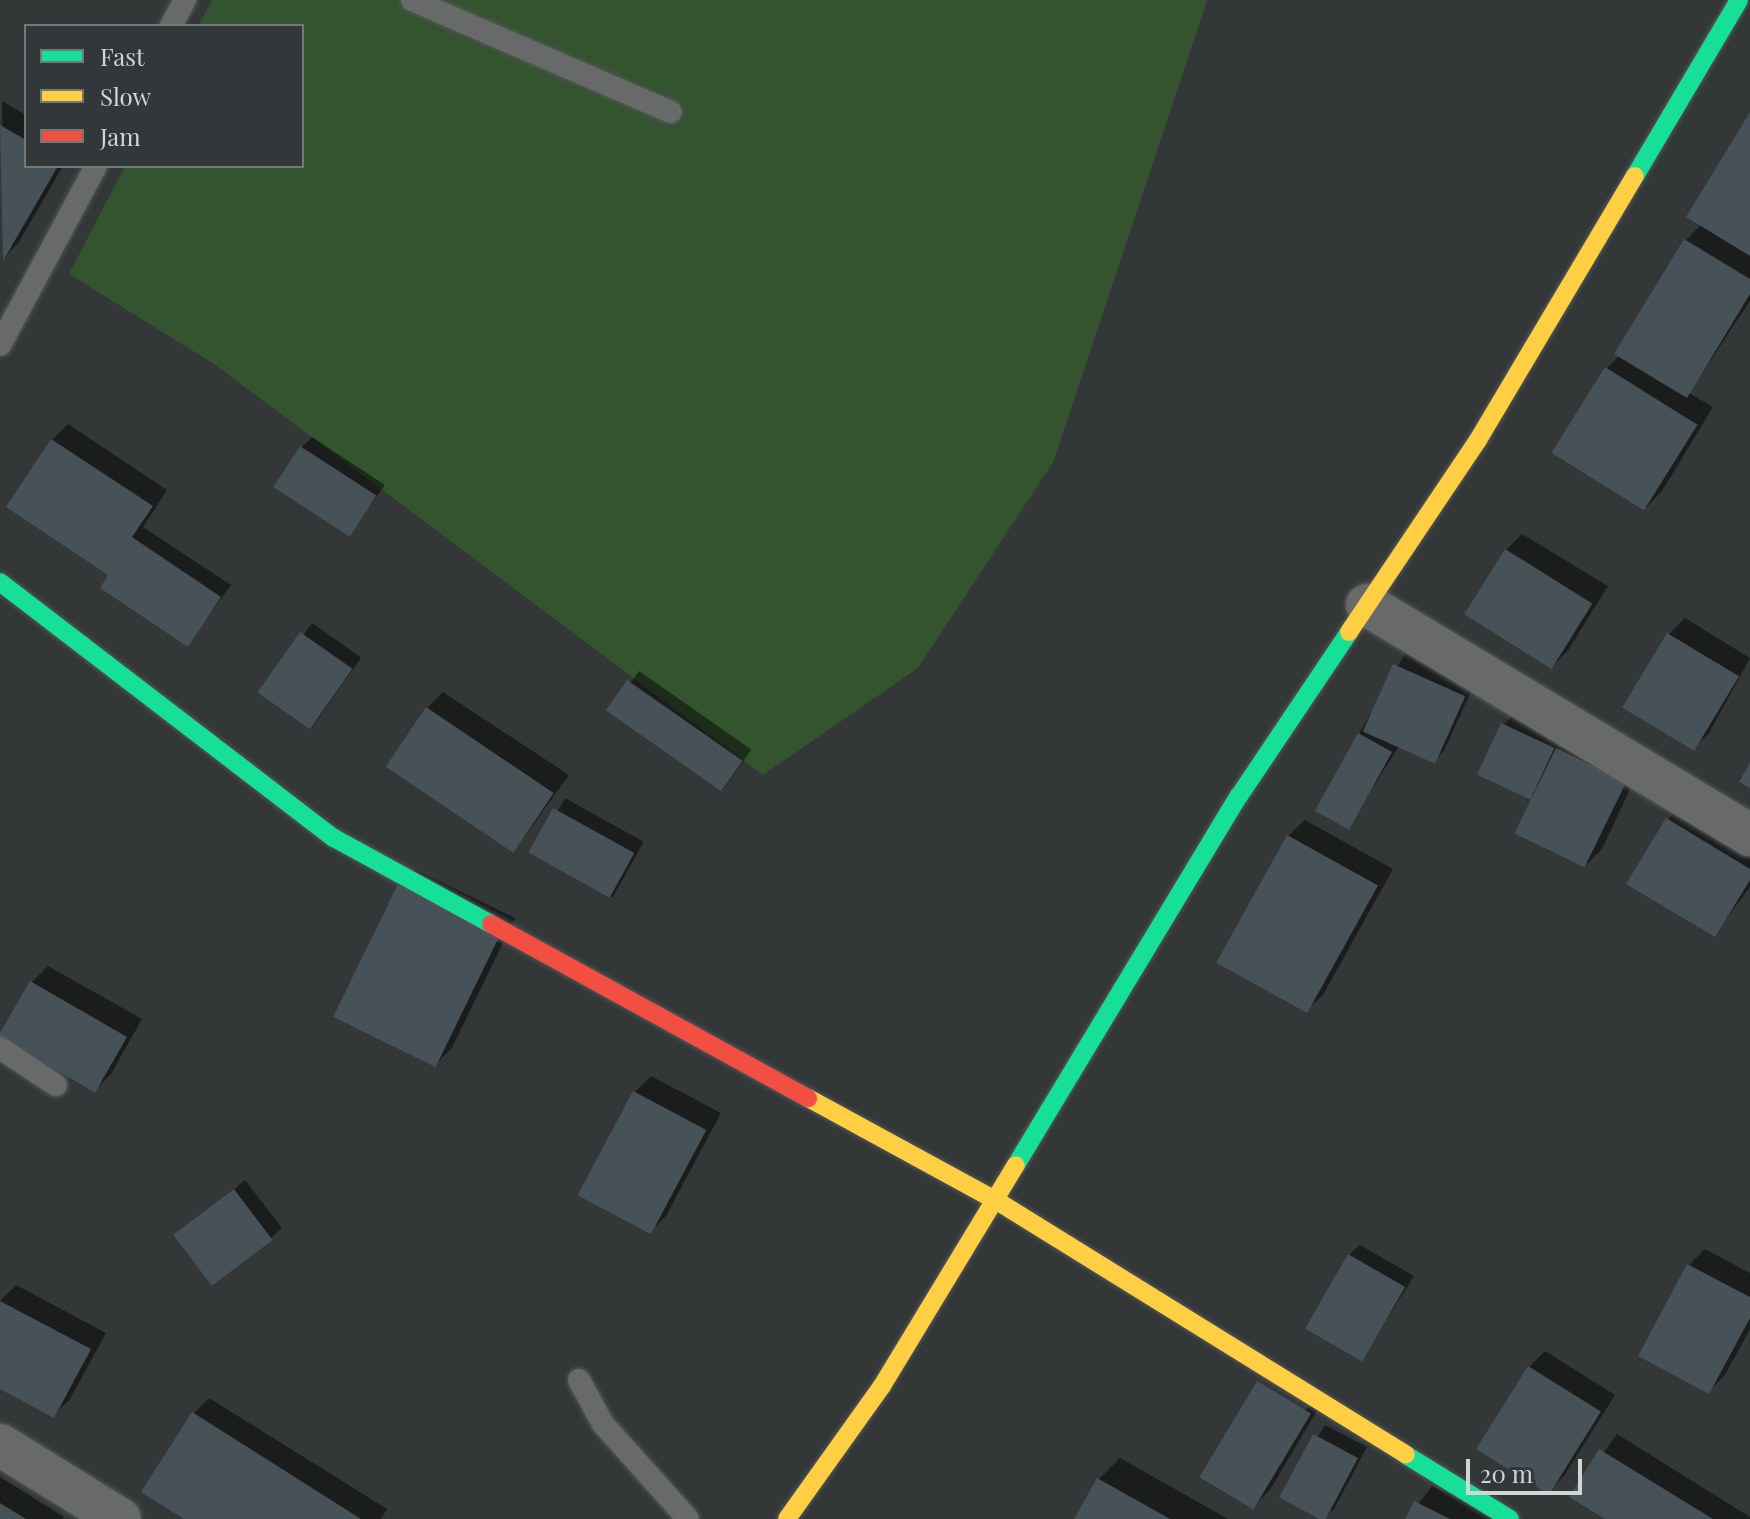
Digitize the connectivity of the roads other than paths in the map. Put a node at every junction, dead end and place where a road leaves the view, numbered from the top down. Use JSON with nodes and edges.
{"nodes":[{"id":1,"x":185,"y":0,"type":"edge"},
{"id":2,"x":412,"y":0,"type":"edge"},
{"id":3,"x":1739,"y":0,"type":"edge"},
{"id":4,"x":172,"y":24,"type":"edge"},
{"id":5,"x":671,"y":112,"type":"dead end"},
{"id":6,"x":95,"y":168,"type":"edge"},
{"id":7,"x":0,"y":345,"type":"edge"},
{"id":8,"x":0,"y":582,"type":"edge"},
{"id":9,"x":1367,"y":605,"type":"junction"},
{"id":10,"x":1750,"y":835,"type":"edge"},
{"id":11,"x":0,"y":1048,"type":"edge"},
{"id":12,"x":56,"y":1085,"type":"dead end"},
{"id":13,"x":997,"y":1201,"type":"junction"},
{"id":14,"x":579,"y":1380,"type":"dead end"},
{"id":15,"x":0,"y":1445,"type":"edge"},
{"id":16,"x":120,"y":1519,"type":"edge"},
{"id":17,"x":688,"y":1519,"type":"edge"},
{"id":18,"x":787,"y":1519,"type":"edge"},
{"id":19,"x":1510,"y":1519,"type":"edge"}],
"edges":[{"from":1,"to":4,"type":"lane"},
{"from":2,"to":5,"type":"lane"},
{"from":3,"to":9,"type":"street"},
{"from":6,"to":7,"type":"lane"},
{"from":8,"to":13,"type":"street"},
{"from":9,"to":10,"type":"street"},
{"from":9,"to":13,"type":"street"},
{"from":11,"to":12,"type":"lane"},
{"from":13,"to":18,"type":"street"},
{"from":13,"to":19,"type":"street"},
{"from":14,"to":17,"type":"lane"},
{"from":15,"to":16,"type":"street"}]}
